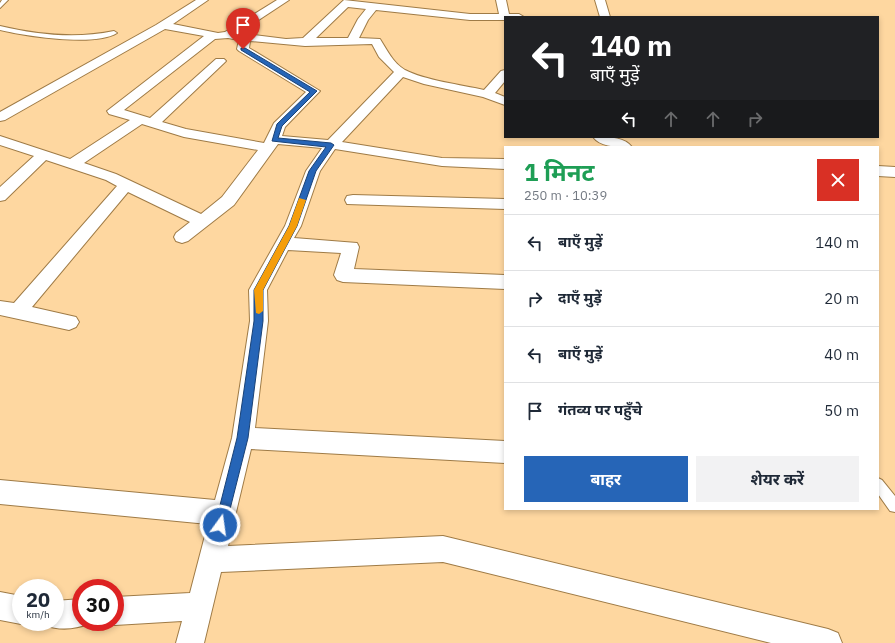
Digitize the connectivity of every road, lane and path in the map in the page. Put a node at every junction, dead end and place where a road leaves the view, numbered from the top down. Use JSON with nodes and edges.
{"nodes":[{"id":1,"x":5,"y":0,"type":"edge"},
{"id":2,"x":203,"y":0,"type":"edge"},
{"id":3,"x":284,"y":0,"type":"edge"},
{"id":4,"x":501,"y":0,"type":"edge"},
{"id":5,"x":600,"y":0,"type":"edge"},
{"id":6,"x":349,"y":2,"type":"edge"},
{"id":7,"x":0,"y":6,"type":"edge"},
{"id":8,"x":374,"y":6,"type":"junction"},
{"id":9,"x":505,"y":16,"type":"edge"},
{"id":10,"x":605,"y":16,"type":"edge"},
{"id":11,"x":504,"y":17,"type":"edge"},
{"id":12,"x":163,"y":25,"type":"junction"},
{"id":13,"x":0,"y":28,"type":"edge"},
{"id":14,"x":114,"y":33,"type":"dead end"},
{"id":15,"x":213,"y":35,"type":"junction"},
{"id":16,"x":228,"y":35,"type":"junction"},
{"id":17,"x":245,"y":38,"type":"junction"},
{"id":18,"x":352,"y":42,"type":"junction"},
{"id":19,"x":305,"y":43,"type":"junction"},
{"id":20,"x":220,"y":61,"type":"dead end"},
{"id":21,"x":400,"y":72,"type":"junction"},
{"id":22,"x":504,"y":75,"type":"edge"},
{"id":23,"x":487,"y":94,"type":"junction"},
{"id":24,"x":504,"y":101,"type":"edge"},
{"id":25,"x":0,"y":117,"type":"edge"},
{"id":26,"x":147,"y":121,"type":"junction"},
{"id":27,"x":602,"y":138,"type":"edge"},
{"id":28,"x":0,"y":140,"type":"edge"},
{"id":29,"x":271,"y":144,"type":"junction"},
{"id":30,"x":331,"y":145,"type":"junction"},
{"id":31,"x":622,"y":146,"type":"edge"},
{"id":32,"x":44,"y":154,"type":"junction"},
{"id":33,"x":72,"y":164,"type":"junction"},
{"id":34,"x":504,"y":164,"type":"edge"},
{"id":35,"x":879,"y":171,"type":"edge"},
{"id":36,"x":895,"y":172,"type":"edge"},
{"id":37,"x":126,"y":185,"type":"junction"},
{"id":38,"x":0,"y":196,"type":"edge"},
{"id":39,"x":353,"y":200,"type":"dead end"},
{"id":40,"x":504,"y":204,"type":"edge"},
{"id":41,"x":202,"y":221,"type":"junction"},
{"id":42,"x":182,"y":237,"type":"dead end"},
{"id":43,"x":283,"y":244,"type":"junction"},
{"id":44,"x":504,"y":282,"type":"edge"},
{"id":45,"x":0,"y":308,"type":"edge"},
{"id":46,"x":18,"y":311,"type":"junction"},
{"id":47,"x":68,"y":322,"type":"dead end"},
{"id":48,"x":243,"y":438,"type":"junction"},
{"id":49,"x":504,"y":452,"type":"edge"},
{"id":50,"x":879,"y":485,"type":"edge"},
{"id":51,"x":0,"y":492,"type":"edge"},
{"id":52,"x":895,"y":506,"type":"edge"},
{"id":53,"x":223,"y":514,"type":"junction"},
{"id":54,"x":212,"y":560,"type":"junction"},
{"id":55,"x":0,"y":606,"type":"edge"},
{"id":56,"x":200,"y":606,"type":"junction"},
{"id":57,"x":12,"y":608,"type":"edge"},
{"id":58,"x":124,"y":610,"type":"edge"},
{"id":59,"x":190,"y":643,"type":"edge"},
{"id":60,"x":828,"y":643,"type":"edge"}],
"edges":[{"from":1,"to":7,"type":"lane"},
{"from":2,"to":12,"type":"street"},
{"from":3,"to":16,"type":"street"},
{"from":4,"to":9,"type":"street"},
{"from":5,"to":10,"type":"street"},
{"from":6,"to":8,"type":"street"},
{"from":6,"to":19,"type":"street"},
{"from":8,"to":11,"type":"street"},
{"from":8,"to":18,"type":"street"},
{"from":12,"to":15,"type":"street"},
{"from":12,"to":25,"type":"street"},
{"from":13,"to":14,"type":"lane"},
{"from":15,"to":16,"type":"street"},
{"from":15,"to":26,"type":"street"},
{"from":16,"to":17,"type":"street"},
{"from":17,"to":19,"type":"street"},
{"from":17,"to":29,"type":"street"},
{"from":18,"to":19,"type":"street"},
{"from":18,"to":21,"type":"street"},
{"from":20,"to":26,"type":"street"},
{"from":21,"to":23,"type":"street"},
{"from":21,"to":30,"type":"street"},
{"from":22,"to":23,"type":"street"},
{"from":23,"to":24,"type":"street"},
{"from":26,"to":29,"type":"street"},
{"from":26,"to":33,"type":"street"},
{"from":27,"to":31,"type":"street"},
{"from":28,"to":32,"type":"street"},
{"from":29,"to":30,"type":"street"},
{"from":29,"to":41,"type":"street"},
{"from":30,"to":34,"type":"street"},
{"from":30,"to":43,"type":"street"},
{"from":32,"to":33,"type":"street"},
{"from":32,"to":38,"type":"street"},
{"from":33,"to":37,"type":"street"},
{"from":35,"to":36,"type":"street"},
{"from":37,"to":41,"type":"street"},
{"from":37,"to":46,"type":"street"},
{"from":39,"to":40,"type":"street"},
{"from":41,"to":42,"type":"street"},
{"from":43,"to":44,"type":"street"},
{"from":43,"to":48,"type":"street"},
{"from":45,"to":46,"type":"street"},
{"from":46,"to":47,"type":"street"},
{"from":48,"to":49,"type":"street"},
{"from":48,"to":53,"type":"street"},
{"from":50,"to":52,"type":"lane"},
{"from":51,"to":53,"type":"street"},
{"from":53,"to":54,"type":"street"},
{"from":54,"to":56,"type":"street"},
{"from":54,"to":60,"type":"street"},
{"from":55,"to":57,"type":"street"},
{"from":56,"to":58,"type":"street"},
{"from":56,"to":59,"type":"street"}]}
